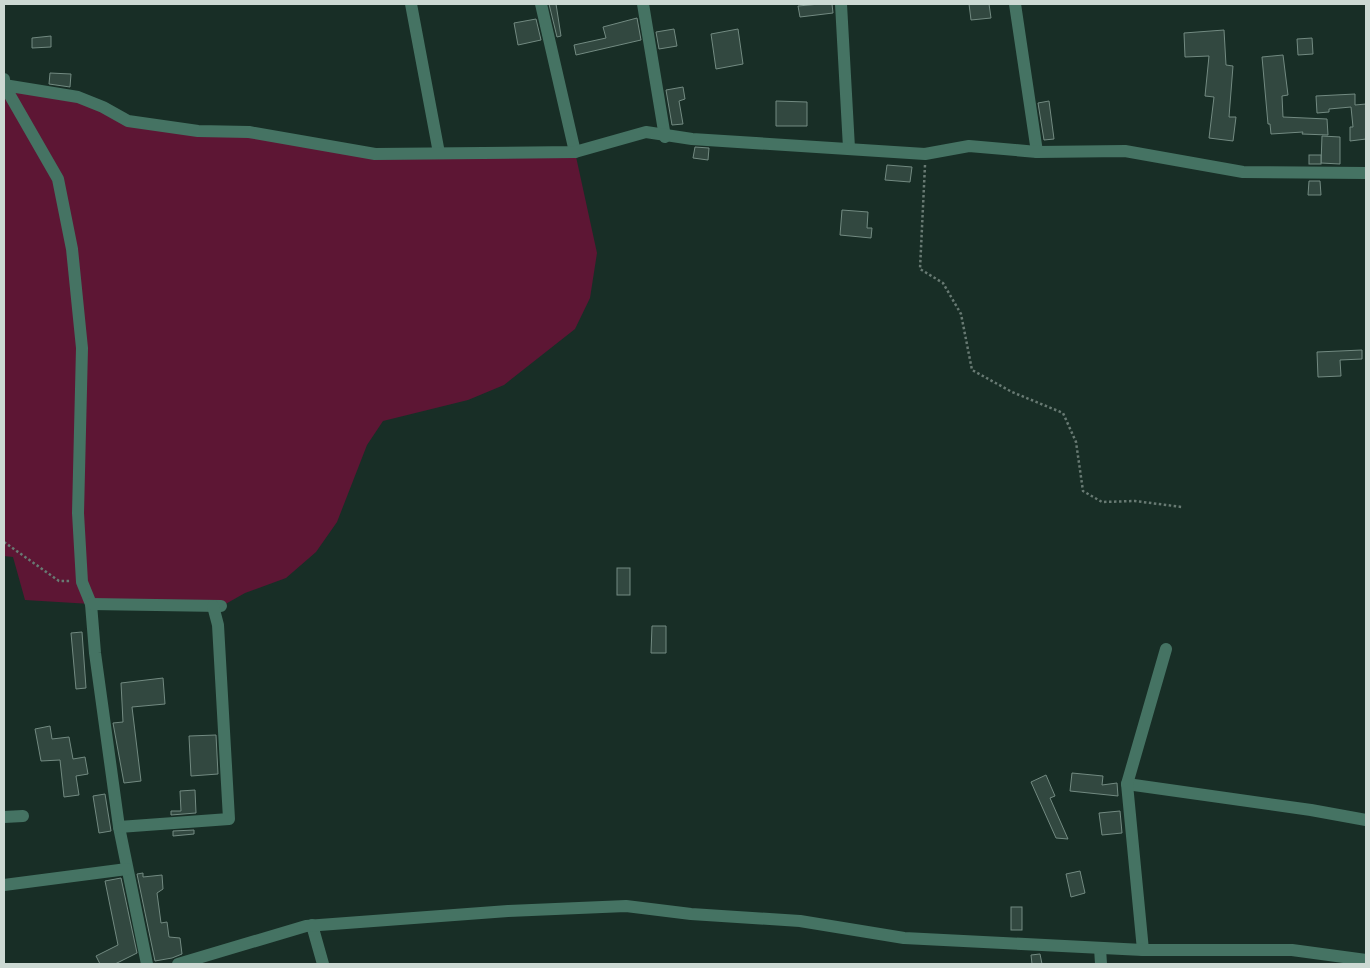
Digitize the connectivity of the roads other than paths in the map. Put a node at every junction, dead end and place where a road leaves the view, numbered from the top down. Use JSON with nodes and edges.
{"nodes":[{"id":1,"x":411,"y":4,"type":"edge"},
{"id":2,"x":541,"y":4,"type":"edge"},
{"id":3,"x":644,"y":4,"type":"edge"},
{"id":4,"x":841,"y":4,"type":"edge"},
{"id":5,"x":1015,"y":4,"type":"edge"},
{"id":6,"x":4,"y":83,"type":"edge"},
{"id":7,"x":665,"y":137,"type":"junction"},
{"id":8,"x":849,"y":148,"type":"junction"},
{"id":9,"x":575,"y":152,"type":"junction"},
{"id":10,"x":1037,"y":152,"type":"junction"},
{"id":11,"x":439,"y":154,"type":"junction"},
{"id":12,"x":1366,"y":173,"type":"edge"},
{"id":13,"x":91,"y":604,"type":"junction"},
{"id":14,"x":1166,"y":649,"type":"dead end"},
{"id":15,"x":1127,"y":784,"type":"junction"},
{"id":16,"x":23,"y":816,"type":"dead end"},
{"id":17,"x":4,"y":817,"type":"edge"},
{"id":18,"x":1366,"y":820,"type":"edge"},
{"id":19,"x":119,"y":827,"type":"junction"},
{"id":20,"x":127,"y":869,"type":"junction"},
{"id":21,"x":4,"y":885,"type":"edge"},
{"id":22,"x":312,"y":925,"type":"junction"},
{"id":23,"x":1100,"y":948,"type":"junction"},
{"id":24,"x":1143,"y":950,"type":"junction"},
{"id":25,"x":1366,"y":960,"type":"edge"},
{"id":26,"x":144,"y":963,"type":"edge"},
{"id":27,"x":178,"y":964,"type":"edge"},
{"id":28,"x":322,"y":964,"type":"edge"},
{"id":29,"x":1101,"y":964,"type":"edge"}],
"edges":[{"from":1,"to":11,"type":"street"},
{"from":2,"to":9,"type":"street"},
{"from":3,"to":7,"type":"street"},
{"from":4,"to":8,"type":"street"},
{"from":5,"to":10,"type":"street"},
{"from":6,"to":11,"type":"street"},
{"from":6,"to":13,"type":"street"},
{"from":7,"to":8,"type":"street"},
{"from":7,"to":9,"type":"street"},
{"from":8,"to":10,"type":"street"},
{"from":9,"to":11,"type":"street"},
{"from":10,"to":12,"type":"street"},
{"from":13,"to":19,"type":"street"},
{"from":13,"to":19,"type":"street"},
{"from":14,"to":15,"type":"street"},
{"from":15,"to":18,"type":"street"},
{"from":15,"to":24,"type":"street"},
{"from":16,"to":17,"type":"street"},
{"from":19,"to":20,"type":"street"},
{"from":20,"to":21,"type":"street"},
{"from":20,"to":26,"type":"street"},
{"from":22,"to":23,"type":"street"},
{"from":22,"to":27,"type":"street"},
{"from":22,"to":28,"type":"street"},
{"from":23,"to":24,"type":"street"},
{"from":23,"to":29,"type":"street"},
{"from":24,"to":25,"type":"street"}]}
